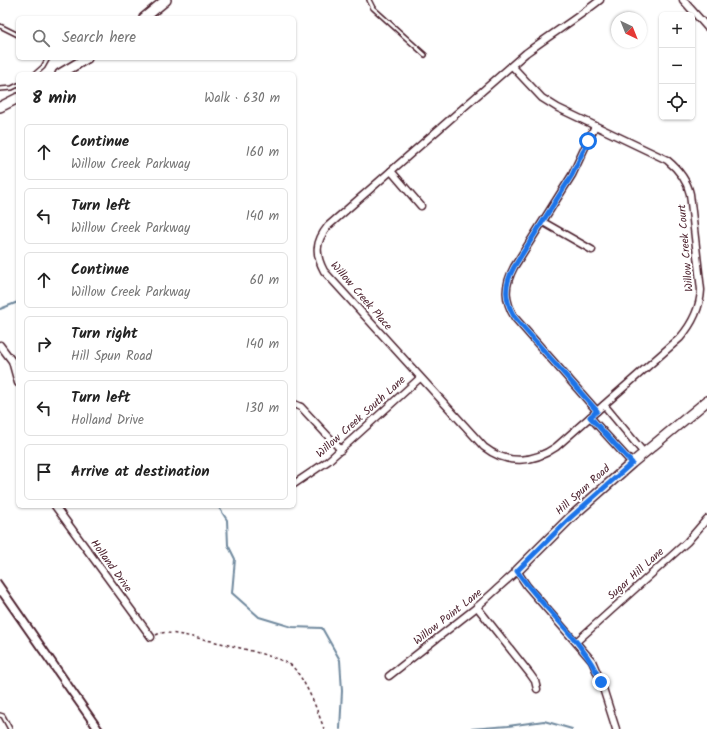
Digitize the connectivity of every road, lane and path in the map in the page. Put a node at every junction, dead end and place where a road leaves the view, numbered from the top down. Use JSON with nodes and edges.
{"nodes":[{"id":1,"x":166,"y":0,"type":"edge"},
{"id":2,"x":369,"y":0,"type":"edge"},
{"id":3,"x":600,"y":0,"type":"edge"},
{"id":4,"x":682,"y":0,"type":"edge"},
{"id":5,"x":146,"y":16,"type":"edge"},
{"id":6,"x":0,"y":26,"type":"edge"},
{"id":7,"x":707,"y":27,"type":"edge"},
{"id":8,"x":16,"y":34,"type":"edge"},
{"id":9,"x":425,"y":55,"type":"dead end"},
{"id":10,"x":47,"y":60,"type":"edge"},
{"id":11,"x":84,"y":60,"type":"edge"},
{"id":12,"x":512,"y":66,"type":"junction"},
{"id":13,"x":37,"y":72,"type":"edge"},
{"id":14,"x":63,"y":72,"type":"edge"},
{"id":15,"x":16,"y":86,"type":"edge"},
{"id":16,"x":0,"y":89,"type":"edge"},
{"id":17,"x":16,"y":99,"type":"edge"},
{"id":18,"x":0,"y":107,"type":"edge"},
{"id":19,"x":595,"y":126,"type":"junction"},
{"id":20,"x":391,"y":171,"type":"junction"},
{"id":21,"x":421,"y":206,"type":"dead end"},
{"id":22,"x":543,"y":222,"type":"junction"},
{"id":23,"x":592,"y":250,"type":"dead end"},
{"id":24,"x":0,"y":345,"type":"edge"},
{"id":25,"x":16,"y":376,"type":"edge"},
{"id":26,"x":420,"y":378,"type":"junction"},
{"id":27,"x":707,"y":401,"type":"edge"},
{"id":28,"x":296,"y":405,"type":"edge"},
{"id":29,"x":604,"y":405,"type":"junction"},
{"id":30,"x":597,"y":411,"type":"junction"},
{"id":31,"x":590,"y":417,"type":"junction"},
{"id":32,"x":341,"y":450,"type":"junction"},
{"id":33,"x":644,"y":453,"type":"junction"},
{"id":34,"x":632,"y":463,"type":"junction"},
{"id":35,"x":296,"y":483,"type":"edge"},
{"id":36,"x":56,"y":508,"type":"edge"},
{"id":37,"x":707,"y":518,"type":"edge"},
{"id":38,"x":517,"y":571,"type":"junction"},
{"id":39,"x":477,"y":607,"type":"junction"},
{"id":40,"x":151,"y":638,"type":"joint"},
{"id":41,"x":576,"y":642,"type":"junction"},
{"id":42,"x":389,"y":676,"type":"dead end"},
{"id":43,"x":537,"y":689,"type":"dead end"},
{"id":44,"x":0,"y":715,"type":"edge"},
{"id":45,"x":10,"y":729,"type":"edge"},
{"id":46,"x":324,"y":729,"type":"edge"},
{"id":47,"x":616,"y":729,"type":"edge"}],
"edges":[{"from":1,"to":5,"type":"street"},
{"from":2,"to":9,"type":"lane"},
{"from":3,"to":12,"type":"street","name":"Willow Creek Place"},
{"from":4,"to":7,"type":"street"},
{"from":6,"to":8,"type":"lane"},
{"from":10,"to":13,"type":"lane"},
{"from":11,"to":14,"type":"street"},
{"from":12,"to":19,"type":"street","name":"Willow Creek Court"},
{"from":12,"to":20,"type":"street","name":"Willow Creek Place"},
{"from":15,"to":16,"type":"lane"},
{"from":17,"to":18,"type":"street"},
{"from":19,"to":22,"type":"street"},
{"from":19,"to":29,"type":"street","name":"Willow Creek Court"},
{"from":20,"to":21,"type":"street"},
{"from":20,"to":26,"type":"street","name":"Willow Creek Place"},
{"from":22,"to":23,"type":"street"},
{"from":22,"to":30,"type":"street"},
{"from":24,"to":25,"type":"street"},
{"from":26,"to":31,"type":"street","name":"Willow Creek Place"},
{"from":26,"to":32,"type":"street","name":"Willow Creek South Lane"},
{"from":27,"to":33,"type":"street","name":"Hill Spun Road"},
{"from":28,"to":32,"type":"street"},
{"from":29,"to":30,"type":"street","name":"Willow Creek Court"},
{"from":29,"to":33,"type":"street"},
{"from":30,"to":31,"type":"street","name":"Willow Creek Place"},
{"from":31,"to":34,"type":"street"},
{"from":32,"to":35,"type":"street","name":"Willow Creek South Lane"},
{"from":33,"to":34,"type":"street","name":"Hill Spun Road"},
{"from":34,"to":38,"type":"street","name":"Hill Spun Road"},
{"from":36,"to":40,"type":"street","name":"Holland Drive"},
{"from":37,"to":41,"type":"street","name":"Sugar Hill Lane"},
{"from":38,"to":39,"type":"street","name":"Willow Point Lane"},
{"from":38,"to":41,"type":"street"},
{"from":39,"to":42,"type":"street","name":"Willow Point Lane"},
{"from":39,"to":43,"type":"street"},
{"from":40,"to":46,"type":"path"},
{"from":41,"to":47,"type":"street"},
{"from":44,"to":45,"type":"lane"}]}
